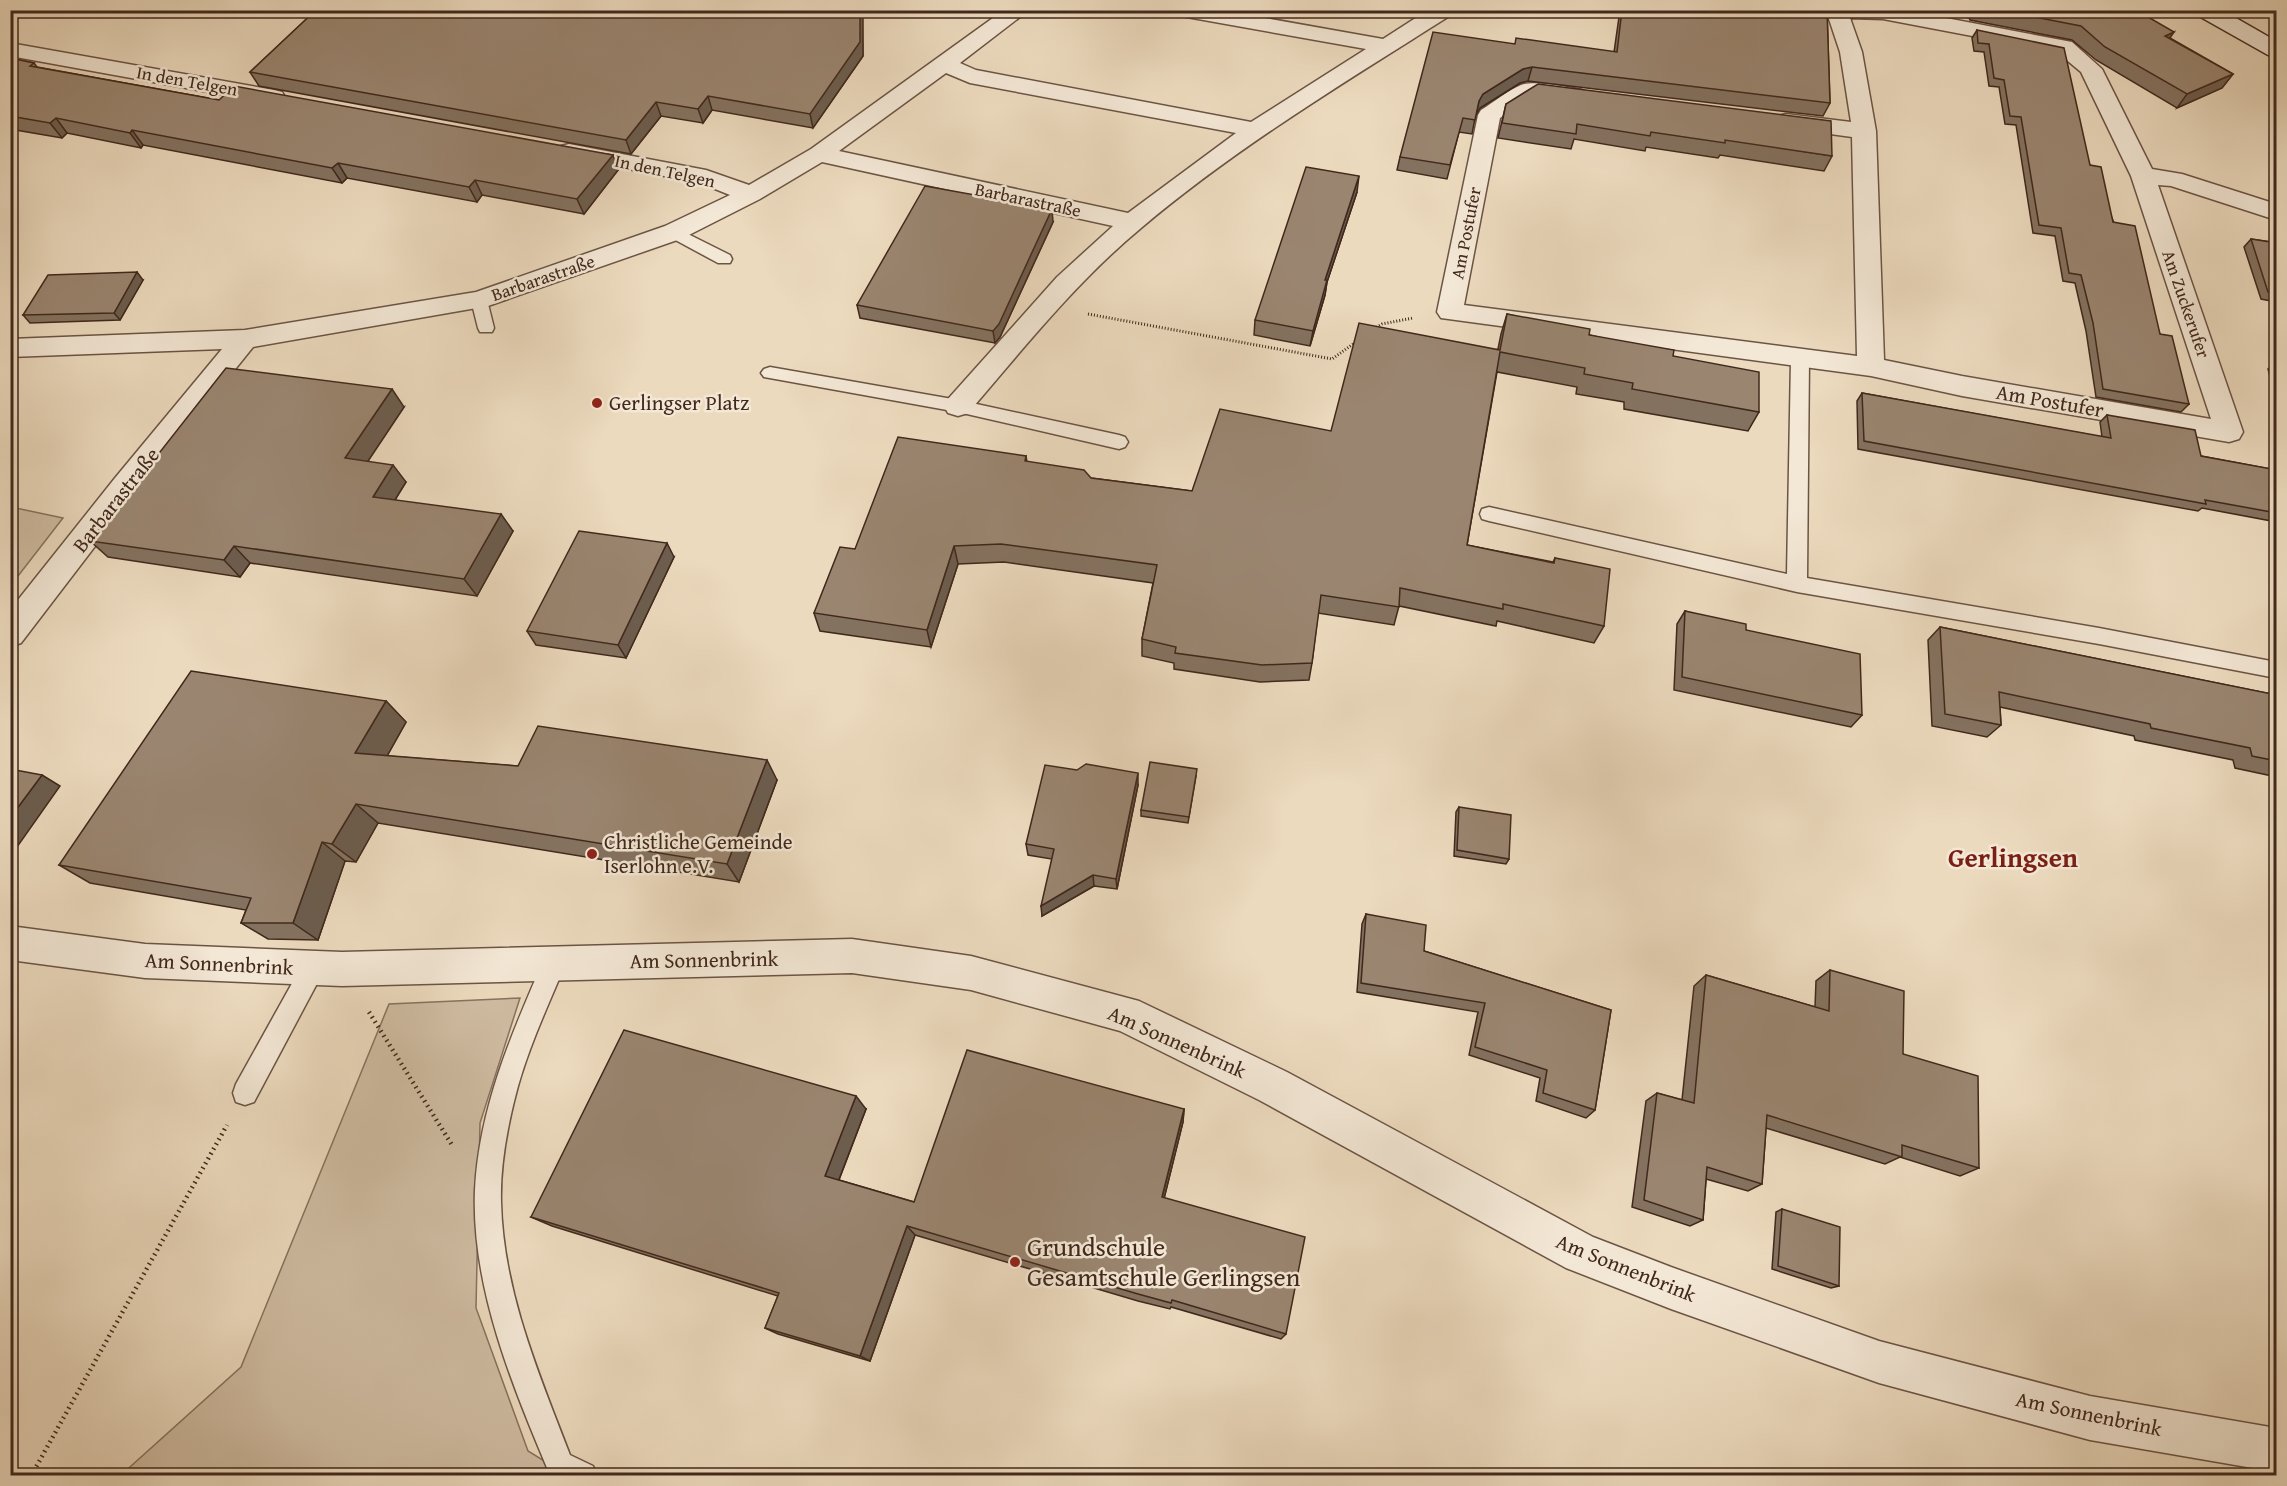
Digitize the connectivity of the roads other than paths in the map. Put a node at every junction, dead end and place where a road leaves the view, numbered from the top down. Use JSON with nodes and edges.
{"nodes":[{"id":1,"x":1181,"y":10,"type":"edge"},
{"id":2,"x":1443,"y":10,"type":"edge"},
{"id":3,"x":2205,"y":10,"type":"edge"},
{"id":4,"x":1018,"y":11,"type":"edge"},
{"id":5,"x":1836,"y":11,"type":"edge"},
{"id":6,"x":1385,"y":46,"type":"junction"},
{"id":7,"x":10,"y":49,"type":"edge"},
{"id":8,"x":2277,"y":50,"type":"edge"},
{"id":9,"x":944,"y":64,"type":"junction"},
{"id":10,"x":1600,"y":98,"type":"edge"},
{"id":11,"x":292,"y":100,"type":"edge"},
{"id":12,"x":1762,"y":118,"type":"edge"},
{"id":13,"x":1255,"y":130,"type":"junction"},
{"id":14,"x":1864,"y":131,"type":"junction"},
{"id":15,"x":551,"y":147,"type":"edge"},
{"id":16,"x":819,"y":154,"type":"junction"},
{"id":17,"x":2143,"y":176,"type":"junction"},
{"id":18,"x":751,"y":194,"type":"junction"},
{"id":19,"x":2277,"y":212,"type":"edge"},
{"id":20,"x":1132,"y":222,"type":"junction"},
{"id":21,"x":674,"y":232,"type":"junction"},
{"id":22,"x":724,"y":259,"type":"dead end"},
{"id":23,"x":479,"y":300,"type":"junction"},
{"id":24,"x":486,"y":328,"type":"dead end"},
{"id":25,"x":245,"y":339,"type":"junction"},
{"id":26,"x":10,"y":348,"type":"edge"},
{"id":27,"x":1800,"y":359,"type":"junction"},
{"id":28,"x":1871,"y":367,"type":"junction"},
{"id":29,"x":770,"y":373,"type":"dead end"},
{"id":30,"x":958,"y":406,"type":"junction"},
{"id":31,"x":2229,"y":432,"type":"joint"},
{"id":32,"x":1119,"y":442,"type":"dead end"},
{"id":33,"x":1489,"y":514,"type":"dead end"},
{"id":34,"x":1797,"y":584,"type":"junction"},
{"id":35,"x":10,"y":634,"type":"edge"},
{"id":36,"x":2277,"y":670,"type":"edge"},
{"id":37,"x":10,"y":943,"type":"edge"},
{"id":38,"x":554,"y":963,"type":"junction"},
{"id":39,"x":328,"y":969,"type":"junction"},
{"id":40,"x":245,"y":1093,"type":"road end"},
{"id":41,"x":2277,"y":1450,"type":"edge"},
{"id":42,"x":583,"y":1476,"type":"edge"}],
"edges":[{"from":1,"to":6,"type":"street"},
{"from":2,"to":6,"type":"street"},
{"from":3,"to":8,"type":"street"},
{"from":4,"to":9,"type":"street","name":"Barbarastraße"},
{"from":5,"to":14,"type":"street"},
{"from":5,"to":17,"type":"street","name":"Am Zuckerufer"},
{"from":6,"to":13,"type":"street"},
{"from":7,"to":11,"type":"street","name":"In den Telgen"},
{"from":9,"to":13,"type":"street"},
{"from":9,"to":16,"type":"street","name":"Barbarastraße"},
{"from":10,"to":27,"type":"street","name":"Am Postufer"},
{"from":12,"to":14,"type":"street"},
{"from":13,"to":20,"type":"street"},
{"from":14,"to":28,"type":"street"},
{"from":15,"to":18,"type":"street","name":"In den Telgen"},
{"from":16,"to":18,"type":"street","name":"Barbarastraße"},
{"from":16,"to":20,"type":"street","name":"Barbarastraße"},
{"from":17,"to":19,"type":"street"},
{"from":17,"to":31,"type":"street","name":"Am Zuckerufer"},
{"from":18,"to":21,"type":"street","name":"Barbarastraße"},
{"from":20,"to":30,"type":"street"},
{"from":21,"to":22,"type":"lane"},
{"from":21,"to":23,"type":"street","name":"Barbarastraße"},
{"from":23,"to":24,"type":"lane"},
{"from":23,"to":25,"type":"street","name":"Barbarastraße"},
{"from":25,"to":26,"type":"street","name":"Barbarastraße"},
{"from":25,"to":35,"type":"street","name":"Barbarastraße"},
{"from":27,"to":28,"type":"street","name":"Am Postufer"},
{"from":27,"to":34,"type":"lane"},
{"from":28,"to":31,"type":"street","name":"Am Postufer"},
{"from":29,"to":30,"type":"lane"},
{"from":30,"to":32,"type":"lane"},
{"from":33,"to":34,"type":"lane"},
{"from":34,"to":36,"type":"lane"},
{"from":37,"to":39,"type":"street","name":"Am Sonnenbrink"},
{"from":38,"to":39,"type":"street","name":"Am Sonnenbrink"},
{"from":38,"to":41,"type":"street","name":"Am Sonnenbrink"},
{"from":38,"to":42,"type":"lane"},
{"from":39,"to":40,"type":"lane"}]}
